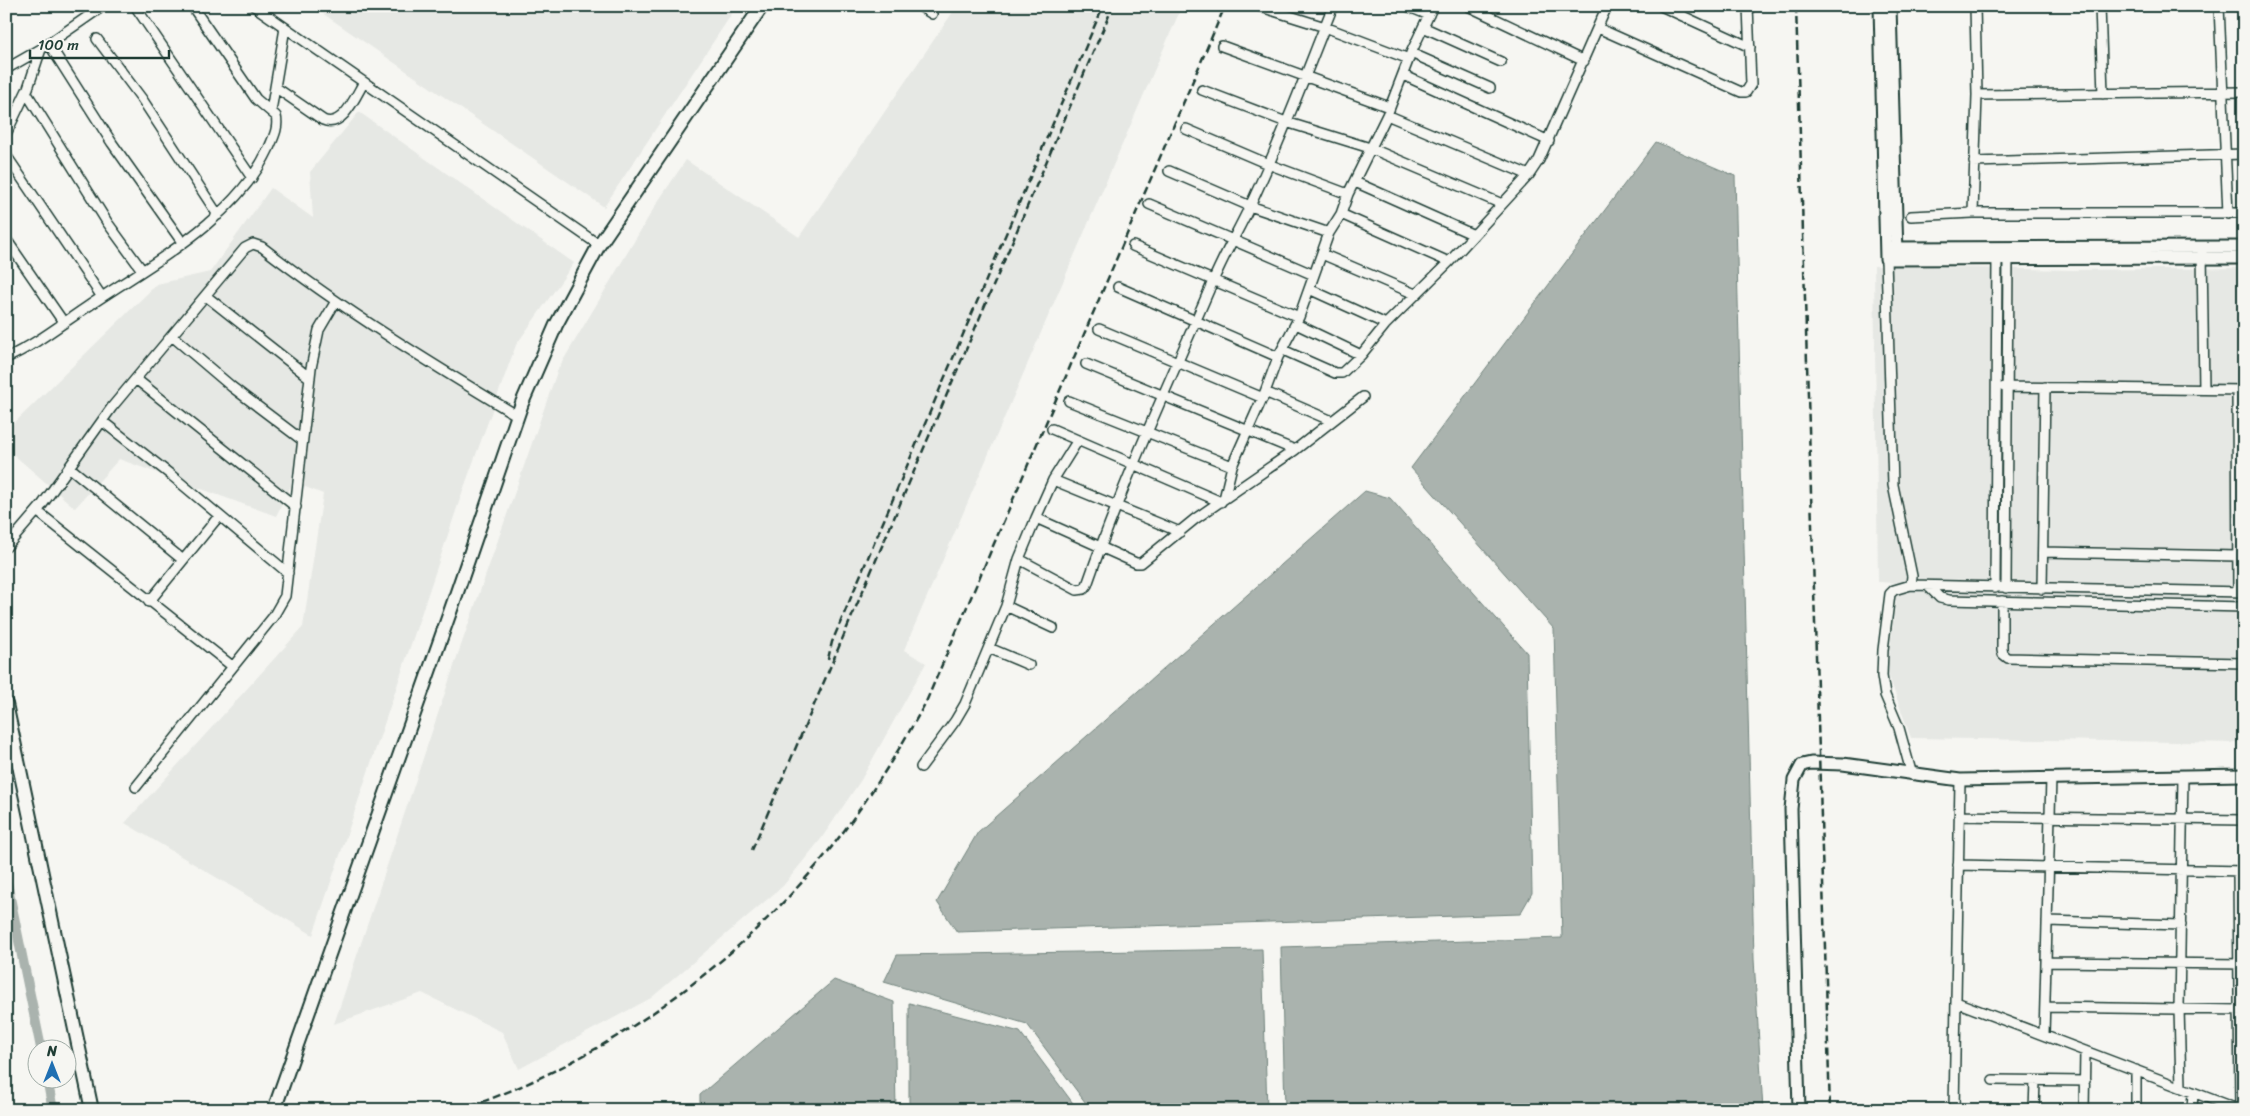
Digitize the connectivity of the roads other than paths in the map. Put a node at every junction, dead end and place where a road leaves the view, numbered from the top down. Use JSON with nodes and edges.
{"nodes":[{"id":1,"x":103,"y":6,"type":"edge"},
{"id":2,"x":135,"y":6,"type":"edge"},
{"id":3,"x":192,"y":6,"type":"edge"},
{"id":4,"x":254,"y":6,"type":"edge"},
{"id":5,"x":762,"y":6,"type":"edge"},
{"id":6,"x":919,"y":6,"type":"edge"},
{"id":7,"x":1258,"y":6,"type":"edge"},
{"id":8,"x":1333,"y":6,"type":"edge"},
{"id":9,"x":1406,"y":6,"type":"edge"},
{"id":10,"x":1468,"y":6,"type":"edge"},
{"id":11,"x":1607,"y":6,"type":"edge"},
{"id":12,"x":1660,"y":6,"type":"edge"},
{"id":13,"x":1748,"y":6,"type":"edge"},
{"id":14,"x":1880,"y":6,"type":"edge"},
{"id":15,"x":1890,"y":6,"type":"edge"},
{"id":16,"x":1975,"y":6,"type":"edge"},
{"id":17,"x":2100,"y":6,"type":"edge"},
{"id":18,"x":2219,"y":6,"type":"edge"},
{"id":19,"x":1431,"y":11,"type":"edge"},
{"id":20,"x":932,"y":14,"type":"dead end"},
{"id":21,"x":1325,"y":27,"type":"junction"},
{"id":22,"x":1423,"y":27,"type":"junction"},
{"id":23,"x":285,"y":28,"type":"junction"},
{"id":24,"x":1598,"y":28,"type":"junction"},
{"id":25,"x":97,"y":39,"type":"dead end"},
{"id":26,"x":1222,"y":46,"type":"dead end"},
{"id":27,"x":45,"y":47,"type":"junction"},
{"id":28,"x":1750,"y":47,"type":"junction"},
{"id":29,"x":1410,"y":56,"type":"junction"},
{"id":30,"x":1584,"y":61,"type":"junction"},
{"id":31,"x":1501,"y":62,"type":"dead end"},
{"id":32,"x":6,"y":69,"type":"edge"},
{"id":33,"x":1403,"y":75,"type":"junction"},
{"id":34,"x":1305,"y":77,"type":"junction"},
{"id":35,"x":364,"y":82,"type":"junction"},
{"id":36,"x":275,"y":87,"type":"junction"},
{"id":37,"x":1490,"y":88,"type":"dead end"},
{"id":38,"x":1202,"y":90,"type":"dead end"},
{"id":39,"x":26,"y":92,"type":"junction"},
{"id":40,"x":2244,"y":92,"type":"edge"},
{"id":41,"x":2224,"y":93,"type":"junction"},
{"id":42,"x":2103,"y":94,"type":"junction"},
{"id":43,"x":1977,"y":96,"type":"junction"},
{"id":44,"x":271,"y":111,"type":"junction"},
{"id":45,"x":1388,"y":111,"type":"junction"},
{"id":46,"x":1286,"y":122,"type":"junction"},
{"id":47,"x":1186,"y":129,"type":"dead end"},
{"id":48,"x":6,"y":134,"type":"edge"},
{"id":49,"x":1549,"y":141,"type":"junction"},
{"id":50,"x":1370,"y":148,"type":"junction"},
{"id":51,"x":2226,"y":154,"type":"junction"},
{"id":52,"x":2244,"y":154,"type":"edge"},
{"id":53,"x":6,"y":155,"type":"edge"},
{"id":54,"x":1974,"y":162,"type":"junction"},
{"id":55,"x":1268,"y":164,"type":"junction"},
{"id":56,"x":1169,"y":171,"type":"dead end"},
{"id":57,"x":1529,"y":175,"type":"junction"},
{"id":58,"x":252,"y":178,"type":"junction"},
{"id":59,"x":1355,"y":182,"type":"junction"},
{"id":60,"x":1348,"y":194,"type":"junction"},
{"id":61,"x":1149,"y":204,"type":"dead end"},
{"id":62,"x":1502,"y":204,"type":"junction"},
{"id":63,"x":1250,"y":206,"type":"junction"},
{"id":64,"x":1973,"y":213,"type":"junction"},
{"id":65,"x":1341,"y":214,"type":"junction"},
{"id":66,"x":2228,"y":214,"type":"junction"},
{"id":67,"x":2244,"y":214,"type":"edge"},
{"id":68,"x":218,"y":215,"type":"junction"},
{"id":69,"x":1911,"y":216,"type":"dead end"},
{"id":70,"x":1329,"y":233,"type":"junction"},
{"id":71,"x":1474,"y":235,"type":"junction"},
{"id":72,"x":6,"y":239,"type":"edge"},
{"id":73,"x":1232,"y":240,"type":"junction"},
{"id":74,"x":182,"y":242,"type":"junction"},
{"id":75,"x":599,"y":245,"type":"junction"},
{"id":76,"x":1133,"y":246,"type":"dead end"},
{"id":77,"x":2244,"y":247,"type":"edge"},
{"id":78,"x":1891,"y":253,"type":"junction"},
{"id":79,"x":2202,"y":253,"type":"junction"},
{"id":80,"x":1322,"y":254,"type":"junction"},
{"id":81,"x":2003,"y":254,"type":"junction"},
{"id":82,"x":2244,"y":258,"type":"edge"},
{"id":83,"x":1449,"y":262,"type":"junction"},
{"id":84,"x":142,"y":270,"type":"junction"},
{"id":85,"x":1314,"y":275,"type":"junction"},
{"id":86,"x":1213,"y":280,"type":"junction"},
{"id":87,"x":1118,"y":287,"type":"dead end"},
{"id":88,"x":1309,"y":289,"type":"junction"},
{"id":89,"x":1415,"y":294,"type":"junction"},
{"id":90,"x":206,"y":296,"type":"junction"},
{"id":91,"x":102,"y":297,"type":"junction"},
{"id":92,"x":336,"y":301,"type":"junction"},
{"id":93,"x":1298,"y":320,"type":"junction"},
{"id":94,"x":1197,"y":321,"type":"junction"},
{"id":95,"x":64,"y":323,"type":"junction"},
{"id":96,"x":1386,"y":324,"type":"junction"},
{"id":97,"x":1099,"y":329,"type":"dead end"},
{"id":98,"x":172,"y":336,"type":"junction"},
{"id":99,"x":1280,"y":353,"type":"junction"},
{"id":100,"x":1361,"y":355,"type":"junction"},
{"id":101,"x":6,"y":358,"type":"edge"},
{"id":102,"x":1178,"y":362,"type":"junction"},
{"id":103,"x":1086,"y":364,"type":"dead end"},
{"id":104,"x":310,"y":378,"type":"junction"},
{"id":105,"x":136,"y":380,"type":"junction"},
{"id":106,"x":1996,"y":386,"type":"junction"},
{"id":107,"x":2008,"y":387,"type":"junction"},
{"id":108,"x":2045,"y":387,"type":"junction"},
{"id":109,"x":2204,"y":389,"type":"junction"},
{"id":110,"x":2240,"y":390,"type":"edge"},
{"id":111,"x":1264,"y":395,"type":"junction"},
{"id":112,"x":1363,"y":396,"type":"dead end"},
{"id":113,"x":1164,"y":397,"type":"junction"},
{"id":114,"x":1069,"y":401,"type":"dead end"},
{"id":115,"x":518,"y":416,"type":"junction"},
{"id":116,"x":1332,"y":421,"type":"junction"},
{"id":117,"x":102,"y":422,"type":"junction"},
{"id":118,"x":1052,"y":429,"type":"dead end"},
{"id":119,"x":1148,"y":431,"type":"junction"},
{"id":120,"x":1248,"y":432,"type":"junction"},
{"id":121,"x":302,"y":440,"type":"junction"},
{"id":122,"x":1078,"y":440,"type":"junction"},
{"id":123,"x":1295,"y":450,"type":"junction"},
{"id":124,"x":1134,"y":465,"type":"junction"},
{"id":125,"x":1232,"y":466,"type":"junction"},
{"id":126,"x":69,"y":467,"type":"junction"},
{"id":127,"x":1053,"y":480,"type":"junction"},
{"id":128,"x":1223,"y":501,"type":"junction"},
{"id":129,"x":1117,"y":506,"type":"junction"},
{"id":130,"x":296,"y":507,"type":"junction"},
{"id":131,"x":37,"y":511,"type":"junction"},
{"id":132,"x":218,"y":516,"type":"junction"},
{"id":133,"x":1036,"y":518,"type":"junction"},
{"id":134,"x":1180,"y":532,"type":"junction"},
{"id":135,"x":1101,"y":546,"type":"junction"},
{"id":136,"x":6,"y":548,"type":"edge"},
{"id":137,"x":2042,"y":552,"type":"junction"},
{"id":138,"x":2238,"y":556,"type":"junction"},
{"id":139,"x":1019,"y":558,"type":"junction"},
{"id":140,"x":183,"y":560,"type":"junction"},
{"id":141,"x":288,"y":573,"type":"junction"},
{"id":142,"x":1911,"y":586,"type":"junction"},
{"id":143,"x":1928,"y":586,"type":"junction"},
{"id":144,"x":1995,"y":588,"type":"junction"},
{"id":145,"x":2006,"y":588,"type":"junction"},
{"id":146,"x":2042,"y":589,"type":"junction"},
{"id":147,"x":2241,"y":592,"type":"edge"},
{"id":148,"x":2002,"y":601,"type":"junction"},
{"id":149,"x":149,"y":602,"type":"junction"},
{"id":150,"x":1006,"y":606,"type":"junction"},
{"id":151,"x":2244,"y":607,"type":"edge"},
{"id":152,"x":1053,"y":628,"type":"dead end"},
{"id":153,"x":989,"y":648,"type":"junction"},
{"id":154,"x":2244,"y":663,"type":"edge"},
{"id":155,"x":1029,"y":665,"type":"dead end"},
{"id":156,"x":232,"y":666,"type":"junction"},
{"id":157,"x":6,"y":704,"type":"edge"},
{"id":158,"x":921,"y":767,"type":"dead end"},
{"id":159,"x":1912,"y":775,"type":"junction"},
{"id":160,"x":2244,"y":775,"type":"edge"},
{"id":161,"x":2183,"y":776,"type":"junction"},
{"id":162,"x":2051,"y":778,"type":"junction"},
{"id":163,"x":1960,"y":780,"type":"junction"},
{"id":164,"x":136,"y":788,"type":"dead end"},
{"id":165,"x":1959,"y":816,"type":"junction"},
{"id":166,"x":2050,"y":817,"type":"junction"},
{"id":167,"x":2182,"y":819,"type":"junction"},
{"id":168,"x":2244,"y":820,"type":"edge"},
{"id":169,"x":1958,"y":865,"type":"junction"},
{"id":170,"x":2049,"y":867,"type":"junction"},
{"id":171,"x":2181,"y":870,"type":"junction"},
{"id":172,"x":2241,"y":871,"type":"edge"},
{"id":173,"x":2047,"y":921,"type":"junction"},
{"id":174,"x":2180,"y":924,"type":"junction"},
{"id":175,"x":2046,"y":962,"type":"junction"},
{"id":176,"x":2180,"y":964,"type":"junction"},
{"id":177,"x":2241,"y":964,"type":"edge"},
{"id":178,"x":1956,"y":1002,"type":"junction"},
{"id":179,"x":2045,"y":1007,"type":"junction"},
{"id":180,"x":2180,"y":1008,"type":"junction"},
{"id":181,"x":2241,"y":1009,"type":"edge"},
{"id":182,"x":2044,"y":1036,"type":"junction"},
{"id":183,"x":2241,"y":1041,"type":"edge"},
{"id":184,"x":2086,"y":1051,"type":"junction"},
{"id":185,"x":2136,"y":1070,"type":"junction"},
{"id":186,"x":2241,"y":1070,"type":"edge"},
{"id":187,"x":1993,"y":1080,"type":"dead end"},
{"id":188,"x":2035,"y":1080,"type":"junction"},
{"id":189,"x":2085,"y":1081,"type":"junction"},
{"id":190,"x":2181,"y":1087,"type":"junction"},
{"id":191,"x":2193,"y":1092,"type":"junction"},
{"id":192,"x":92,"y":1110,"type":"edge"},
{"id":193,"x":274,"y":1110,"type":"edge"},
{"id":194,"x":1799,"y":1110,"type":"edge"},
{"id":195,"x":1954,"y":1110,"type":"edge"},
{"id":196,"x":2034,"y":1110,"type":"edge"},
{"id":197,"x":2084,"y":1110,"type":"edge"},
{"id":198,"x":2136,"y":1110,"type":"edge"},
{"id":199,"x":2192,"y":1110,"type":"edge"},
{"id":200,"x":2240,"y":1110,"type":"edge"}],
"edges":[{"from":1,"to":27,"type":"street"},
{"from":2,"to":58,"type":"street"},
{"from":3,"to":44,"type":"street"},
{"from":4,"to":23,"type":"street"},
{"from":5,"to":75,"type":"main road"},
{"from":6,"to":20,"type":"street"},
{"from":7,"to":21,"type":"street"},
{"from":8,"to":21,"type":"street"},
{"from":9,"to":19,"type":"street"},
{"from":10,"to":30,"type":"street"},
{"from":11,"to":24,"type":"street"},
{"from":12,"to":28,"type":"street"},
{"from":13,"to":28,"type":"street"},
{"from":14,"to":78,"type":"street"},
{"from":15,"to":78,"type":"street"},
{"from":16,"to":43,"type":"street"},
{"from":17,"to":42,"type":"street"},
{"from":18,"to":41,"type":"street"},
{"from":19,"to":22,"type":"street"},
{"from":21,"to":29,"type":"street"},
{"from":21,"to":34,"type":"street"},
{"from":22,"to":29,"type":"street"},
{"from":22,"to":31,"type":"street"},
{"from":23,"to":35,"type":"street"},
{"from":23,"to":36,"type":"street"},
{"from":24,"to":28,"type":"street"},
{"from":24,"to":30,"type":"street"},
{"from":25,"to":68,"type":"street"},
{"from":26,"to":34,"type":"street"},
{"from":27,"to":32,"type":"street"},
{"from":27,"to":39,"type":"street"},
{"from":27,"to":74,"type":"street"},
{"from":29,"to":33,"type":"street"},
{"from":29,"to":37,"type":"street"},
{"from":30,"to":49,"type":"street"},
{"from":33,"to":45,"type":"street"},
{"from":33,"to":49,"type":"street"},
{"from":34,"to":45,"type":"street"},
{"from":34,"to":46,"type":"street"},
{"from":35,"to":36,"type":"street"},
{"from":35,"to":75,"type":"street"},
{"from":36,"to":44,"type":"street"},
{"from":38,"to":46,"type":"street"},
{"from":39,"to":48,"type":"street"},
{"from":39,"to":84,"type":"street"},
{"from":40,"to":41,"type":"street"},
{"from":41,"to":42,"type":"street"},
{"from":41,"to":51,"type":"street"},
{"from":42,"to":43,"type":"street"},
{"from":43,"to":54,"type":"street"},
{"from":44,"to":58,"type":"street"},
{"from":45,"to":50,"type":"street"},
{"from":45,"to":57,"type":"street"},
{"from":46,"to":50,"type":"street"},
{"from":46,"to":55,"type":"street"},
{"from":47,"to":55,"type":"street"},
{"from":49,"to":57,"type":"street"},
{"from":50,"to":59,"type":"street"},
{"from":50,"to":62,"type":"street"},
{"from":51,"to":52,"type":"street"},
{"from":51,"to":54,"type":"street"},
{"from":51,"to":66,"type":"street"},
{"from":53,"to":91,"type":"street"},
{"from":54,"to":64,"type":"street"},
{"from":55,"to":60,"type":"street"},
{"from":55,"to":63,"type":"street"},
{"from":56,"to":63,"type":"street"},
{"from":57,"to":62,"type":"street"},
{"from":58,"to":68,"type":"street"},
{"from":59,"to":60,"type":"street"},
{"from":59,"to":71,"type":"street"},
{"from":60,"to":65,"type":"street"},
{"from":61,"to":73,"type":"street"},
{"from":62,"to":71,"type":"street"},
{"from":63,"to":70,"type":"street"},
{"from":63,"to":73,"type":"street"},
{"from":64,"to":66,"type":"street"},
{"from":64,"to":69,"type":"street"},
{"from":65,"to":70,"type":"street"},
{"from":65,"to":83,"type":"street"},
{"from":66,"to":67,"type":"street"},
{"from":68,"to":74,"type":"street"},
{"from":70,"to":80,"type":"street"},
{"from":71,"to":83,"type":"street"},
{"from":72,"to":95,"type":"street"},
{"from":73,"to":85,"type":"street"},
{"from":73,"to":86,"type":"street"},
{"from":74,"to":84,"type":"street"},
{"from":75,"to":115,"type":"main road"},
{"from":76,"to":86,"type":"street"},
{"from":77,"to":79,"type":"street"},
{"from":78,"to":81,"type":"street"},
{"from":78,"to":142,"type":"street"},
{"from":79,"to":81,"type":"street"},
{"from":79,"to":82,"type":"street"},
{"from":79,"to":109,"type":"street"},
{"from":80,"to":85,"type":"street"},
{"from":80,"to":89,"type":"street"},
{"from":81,"to":106,"type":"street"},
{"from":81,"to":107,"type":"street"},
{"from":83,"to":89,"type":"street"},
{"from":84,"to":91,"type":"street"},
{"from":85,"to":88,"type":"street"},
{"from":86,"to":93,"type":"street"},
{"from":86,"to":94,"type":"street"},
{"from":87,"to":94,"type":"street"},
{"from":88,"to":93,"type":"street"},
{"from":88,"to":96,"type":"street"},
{"from":89,"to":96,"type":"street"},
{"from":90,"to":92,"type":"street"},
{"from":90,"to":98,"type":"street"},
{"from":90,"to":104,"type":"street"},
{"from":91,"to":95,"type":"street"},
{"from":92,"to":104,"type":"street"},
{"from":92,"to":115,"type":"street"},
{"from":93,"to":99,"type":"street"},
{"from":93,"to":100,"type":"street"},
{"from":94,"to":99,"type":"street"},
{"from":94,"to":102,"type":"street"},
{"from":95,"to":101,"type":"street"},
{"from":96,"to":100,"type":"street"},
{"from":97,"to":102,"type":"street"},
{"from":98,"to":105,"type":"street"},
{"from":98,"to":121,"type":"street"},
{"from":99,"to":100,"type":"street"},
{"from":99,"to":111,"type":"street"},
{"from":102,"to":111,"type":"street"},
{"from":102,"to":113,"type":"street"},
{"from":103,"to":113,"type":"street"},
{"from":104,"to":121,"type":"street"},
{"from":105,"to":117,"type":"street"},
{"from":105,"to":130,"type":"street"},
{"from":106,"to":107,"type":"street"},
{"from":106,"to":144,"type":"street"},
{"from":107,"to":108,"type":"street"},
{"from":107,"to":145,"type":"street"},
{"from":108,"to":109,"type":"street"},
{"from":108,"to":137,"type":"street"},
{"from":109,"to":110,"type":"street"},
{"from":110,"to":138,"type":"street"},
{"from":111,"to":116,"type":"street"},
{"from":111,"to":120,"type":"street"},
{"from":112,"to":116,"type":"street"},
{"from":113,"to":119,"type":"street"},
{"from":113,"to":120,"type":"street"},
{"from":114,"to":119,"type":"street"},
{"from":115,"to":193,"type":"main road"},
{"from":116,"to":123,"type":"street"},
{"from":117,"to":126,"type":"street"},
{"from":117,"to":132,"type":"street"},
{"from":118,"to":122,"type":"street"},
{"from":119,"to":124,"type":"street"},
{"from":119,"to":125,"type":"street"},
{"from":120,"to":123,"type":"street"},
{"from":120,"to":125,"type":"street"},
{"from":121,"to":130,"type":"street"},
{"from":122,"to":124,"type":"street"},
{"from":122,"to":127,"type":"street"},
{"from":123,"to":128,"type":"street"},
{"from":124,"to":128,"type":"street"},
{"from":124,"to":129,"type":"street"},
{"from":125,"to":128,"type":"street"},
{"from":126,"to":131,"type":"street"},
{"from":126,"to":140,"type":"street"},
{"from":127,"to":129,"type":"street"},
{"from":127,"to":133,"type":"street"},
{"from":128,"to":134,"type":"street"},
{"from":129,"to":134,"type":"street"},
{"from":129,"to":135,"type":"street"},
{"from":130,"to":141,"type":"street"},
{"from":131,"to":136,"type":"street"},
{"from":131,"to":149,"type":"street"},
{"from":132,"to":140,"type":"street"},
{"from":132,"to":141,"type":"street"},
{"from":133,"to":135,"type":"street"},
{"from":133,"to":139,"type":"street"},
{"from":134,"to":135,"type":"street"},
{"from":135,"to":139,"type":"street"},
{"from":137,"to":138,"type":"street"},
{"from":137,"to":146,"type":"street"},
{"from":138,"to":147,"type":"street"},
{"from":139,"to":150,"type":"street"},
{"from":140,"to":149,"type":"street"},
{"from":141,"to":156,"type":"street"},
{"from":142,"to":143,"type":"street"},
{"from":142,"to":159,"type":"street"},
{"from":143,"to":144,"type":"street"},
{"from":143,"to":148,"type":"street"},
{"from":144,"to":145,"type":"street"},
{"from":145,"to":146,"type":"street"},
{"from":146,"to":147,"type":"street"},
{"from":148,"to":151,"type":"street"},
{"from":148,"to":154,"type":"street"},
{"from":149,"to":156,"type":"street"},
{"from":150,"to":152,"type":"street"},
{"from":150,"to":153,"type":"street"},
{"from":153,"to":155,"type":"street"},
{"from":153,"to":158,"type":"street"},
{"from":156,"to":164,"type":"street"},
{"from":157,"to":192,"type":"main road"},
{"from":159,"to":163,"type":"street"},
{"from":159,"to":194,"type":"street"},
{"from":160,"to":161,"type":"street"},
{"from":161,"to":162,"type":"street"},
{"from":161,"to":167,"type":"street"},
{"from":162,"to":163,"type":"street"},
{"from":162,"to":166,"type":"street"},
{"from":163,"to":165,"type":"street"},
{"from":165,"to":166,"type":"street"},
{"from":165,"to":169,"type":"street"},
{"from":166,"to":167,"type":"street"},
{"from":166,"to":170,"type":"street"},
{"from":167,"to":168,"type":"street"},
{"from":167,"to":171,"type":"street"},
{"from":169,"to":170,"type":"street"},
{"from":169,"to":178,"type":"street"},
{"from":170,"to":171,"type":"street"},
{"from":170,"to":173,"type":"street"},
{"from":171,"to":172,"type":"street"},
{"from":171,"to":174,"type":"street"},
{"from":172,"to":177,"type":"street"},
{"from":173,"to":174,"type":"street"},
{"from":173,"to":175,"type":"street"},
{"from":174,"to":176,"type":"street"},
{"from":175,"to":176,"type":"street"},
{"from":175,"to":179,"type":"street"},
{"from":176,"to":177,"type":"street"},
{"from":176,"to":180,"type":"street"},
{"from":177,"to":181,"type":"street"},
{"from":178,"to":182,"type":"street"},
{"from":178,"to":195,"type":"street"},
{"from":179,"to":180,"type":"street"},
{"from":179,"to":182,"type":"street"},
{"from":180,"to":181,"type":"street"},
{"from":180,"to":190,"type":"street"},
{"from":181,"to":183,"type":"street"},
{"from":182,"to":184,"type":"street"},
{"from":183,"to":186,"type":"street"},
{"from":184,"to":185,"type":"street"},
{"from":184,"to":189,"type":"street"},
{"from":185,"to":190,"type":"street"},
{"from":185,"to":198,"type":"street"},
{"from":186,"to":200,"type":"street"},
{"from":187,"to":188,"type":"street"},
{"from":188,"to":189,"type":"street"},
{"from":188,"to":196,"type":"street"},
{"from":189,"to":197,"type":"street"},
{"from":190,"to":191,"type":"street"},
{"from":191,"to":199,"type":"street"},
{"from":191,"to":200,"type":"street"}]}
